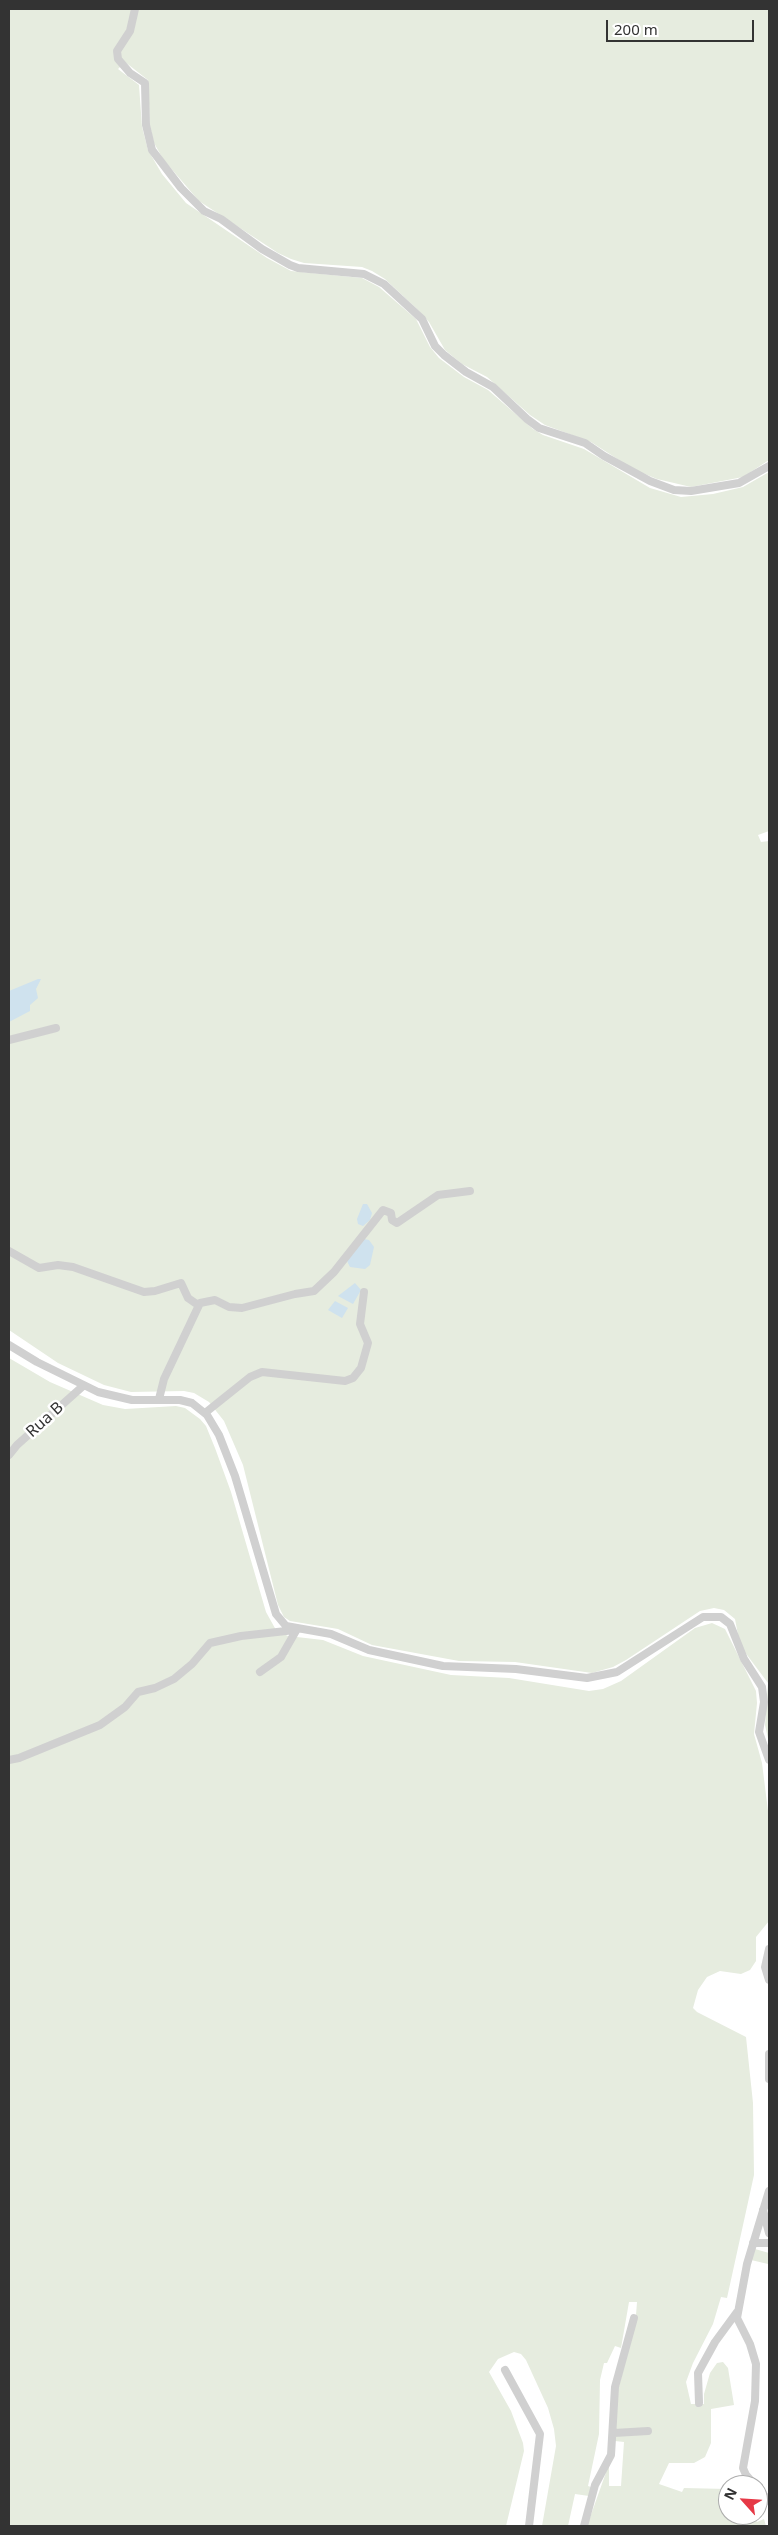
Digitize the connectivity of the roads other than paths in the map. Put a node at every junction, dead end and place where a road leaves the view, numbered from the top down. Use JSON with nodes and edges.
{"nodes":[{"id":1,"x":135,"y":9,"type":"edge"},
{"id":2,"x":769,"y":466,"type":"edge"},
{"id":3,"x":56,"y":1028,"type":"dead end"},
{"id":4,"x":9,"y":1040,"type":"edge"},
{"id":5,"x":470,"y":1190,"type":"dead end"},
{"id":6,"x":9,"y":1251,"type":"edge"},
{"id":7,"x":364,"y":1292,"type":"dead end"},
{"id":8,"x":198,"y":1305,"type":"junction"},
{"id":9,"x":9,"y":1345,"type":"edge"},
{"id":10,"x":83,"y":1386,"type":"junction"},
{"id":11,"x":159,"y":1399,"type":"junction"},
{"id":12,"x":204,"y":1413,"type":"junction"},
{"id":13,"x":9,"y":1455,"type":"edge"},
{"id":14,"x":297,"y":1629,"type":"junction"},
{"id":15,"x":260,"y":1672,"type":"dead end"},
{"id":16,"x":769,"y":1755,"type":"edge"},
{"id":17,"x":9,"y":1760,"type":"edge"},
{"id":18,"x":769,"y":1949,"type":"edge"},
{"id":19,"x":769,"y":1980,"type":"edge"},
{"id":20,"x":768,"y":2058,"type":"edge"},
{"id":21,"x":769,"y":2079,"type":"edge"},
{"id":22,"x":769,"y":2191,"type":"edge"},
{"id":23,"x":763,"y":2210,"type":"junction"},
{"id":24,"x":769,"y":2233,"type":"edge"},
{"id":25,"x":753,"y":2243,"type":"junction"},
{"id":26,"x":769,"y":2243,"type":"edge"},
{"id":27,"x":738,"y":2310,"type":"junction"},
{"id":28,"x":634,"y":2318,"type":"dead end"},
{"id":29,"x":505,"y":2370,"type":"dead end"},
{"id":30,"x":699,"y":2403,"type":"dead end"},
{"id":31,"x":648,"y":2431,"type":"dead end"},
{"id":32,"x":614,"y":2433,"type":"junction"},
{"id":33,"x":746,"y":2475,"type":"edge"},
{"id":34,"x":529,"y":2526,"type":"edge"},
{"id":35,"x":584,"y":2526,"type":"edge"}],
"edges":[{"from":1,"to":2,"type":"street"},
{"from":3,"to":4,"type":"street"},
{"from":5,"to":8,"type":"street"},
{"from":6,"to":8,"type":"street"},
{"from":7,"to":12,"type":"street"},
{"from":8,"to":11,"type":"street"},
{"from":9,"to":10,"type":"street"},
{"from":10,"to":11,"type":"street"},
{"from":10,"to":13,"type":"street","name":"Rua B"},
{"from":11,"to":12,"type":"street"},
{"from":12,"to":14,"type":"street"},
{"from":14,"to":15,"type":"street"},
{"from":14,"to":16,"type":"street"},
{"from":14,"to":17,"type":"street"},
{"from":18,"to":19,"type":"street"},
{"from":20,"to":21,"type":"street"},
{"from":22,"to":23,"type":"street"},
{"from":23,"to":24,"type":"street"},
{"from":23,"to":25,"type":"street"},
{"from":25,"to":26,"type":"street"},
{"from":25,"to":27,"type":"street"},
{"from":27,"to":30,"type":"street"},
{"from":27,"to":33,"type":"street"},
{"from":28,"to":32,"type":"street"},
{"from":29,"to":34,"type":"street"},
{"from":31,"to":32,"type":"street"},
{"from":32,"to":35,"type":"street"}]}
